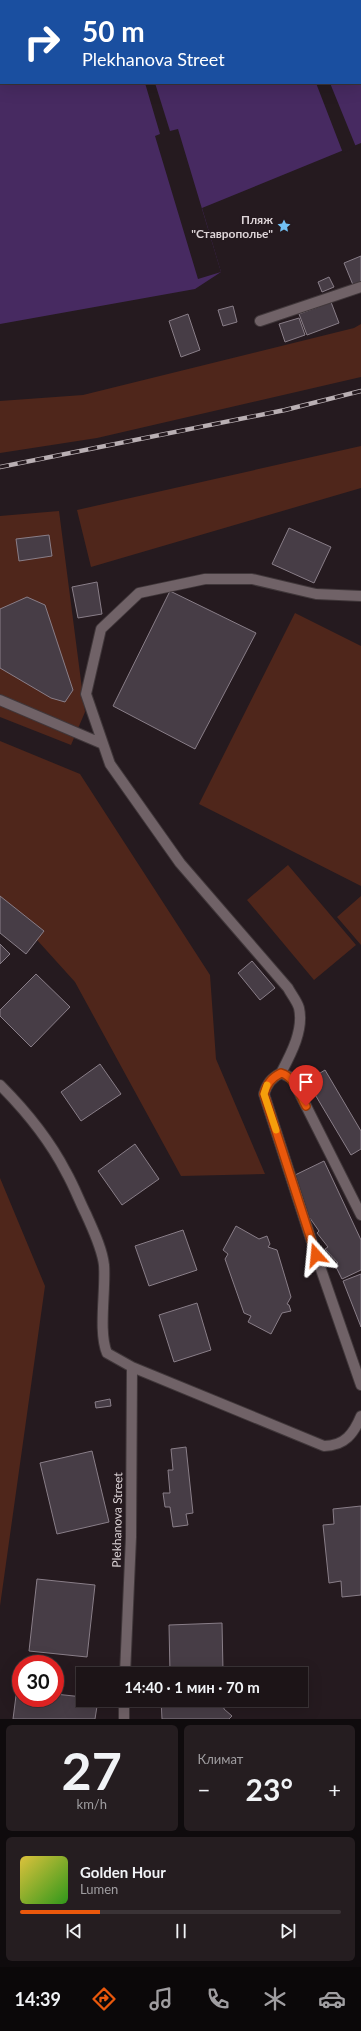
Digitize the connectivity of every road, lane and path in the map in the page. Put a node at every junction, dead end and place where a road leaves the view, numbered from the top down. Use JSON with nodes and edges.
{"nodes":[{"id":1,"x":361,"y":287,"type":"edge"},
{"id":2,"x":260,"y":322,"type":"dead end"},
{"id":3,"x":361,"y":596,"type":"edge"},
{"id":4,"x":0,"y":700,"type":"edge"},
{"id":5,"x":103,"y":744,"type":"junction"},
{"id":6,"x":281,"y":1073,"type":"junction"},
{"id":7,"x":0,"y":1085,"type":"edge"},
{"id":8,"x":361,"y":1215,"type":"edge"},
{"id":9,"x":132,"y":1367,"type":"junction"},
{"id":10,"x":361,"y":1385,"type":"edge"},
{"id":11,"x":361,"y":1416,"type":"edge"},
{"id":12,"x":125,"y":1667,"type":"edge"},
{"id":13,"x":124,"y":1707,"type":"edge"},
{"id":14,"x":124,"y":1719,"type":"edge"}],
"edges":[{"from":1,"to":2,"type":"street"},
{"from":3,"to":5,"type":"street"},
{"from":4,"to":5,"type":"street"},
{"from":5,"to":6,"type":"street"},
{"from":6,"to":8,"type":"street"},
{"from":6,"to":10,"type":"street"},
{"from":7,"to":9,"type":"street"},
{"from":9,"to":11,"type":"street"},
{"from":9,"to":12,"type":"street","name":"Plekhanova Street"},
{"from":13,"to":14,"type":"street"}]}
